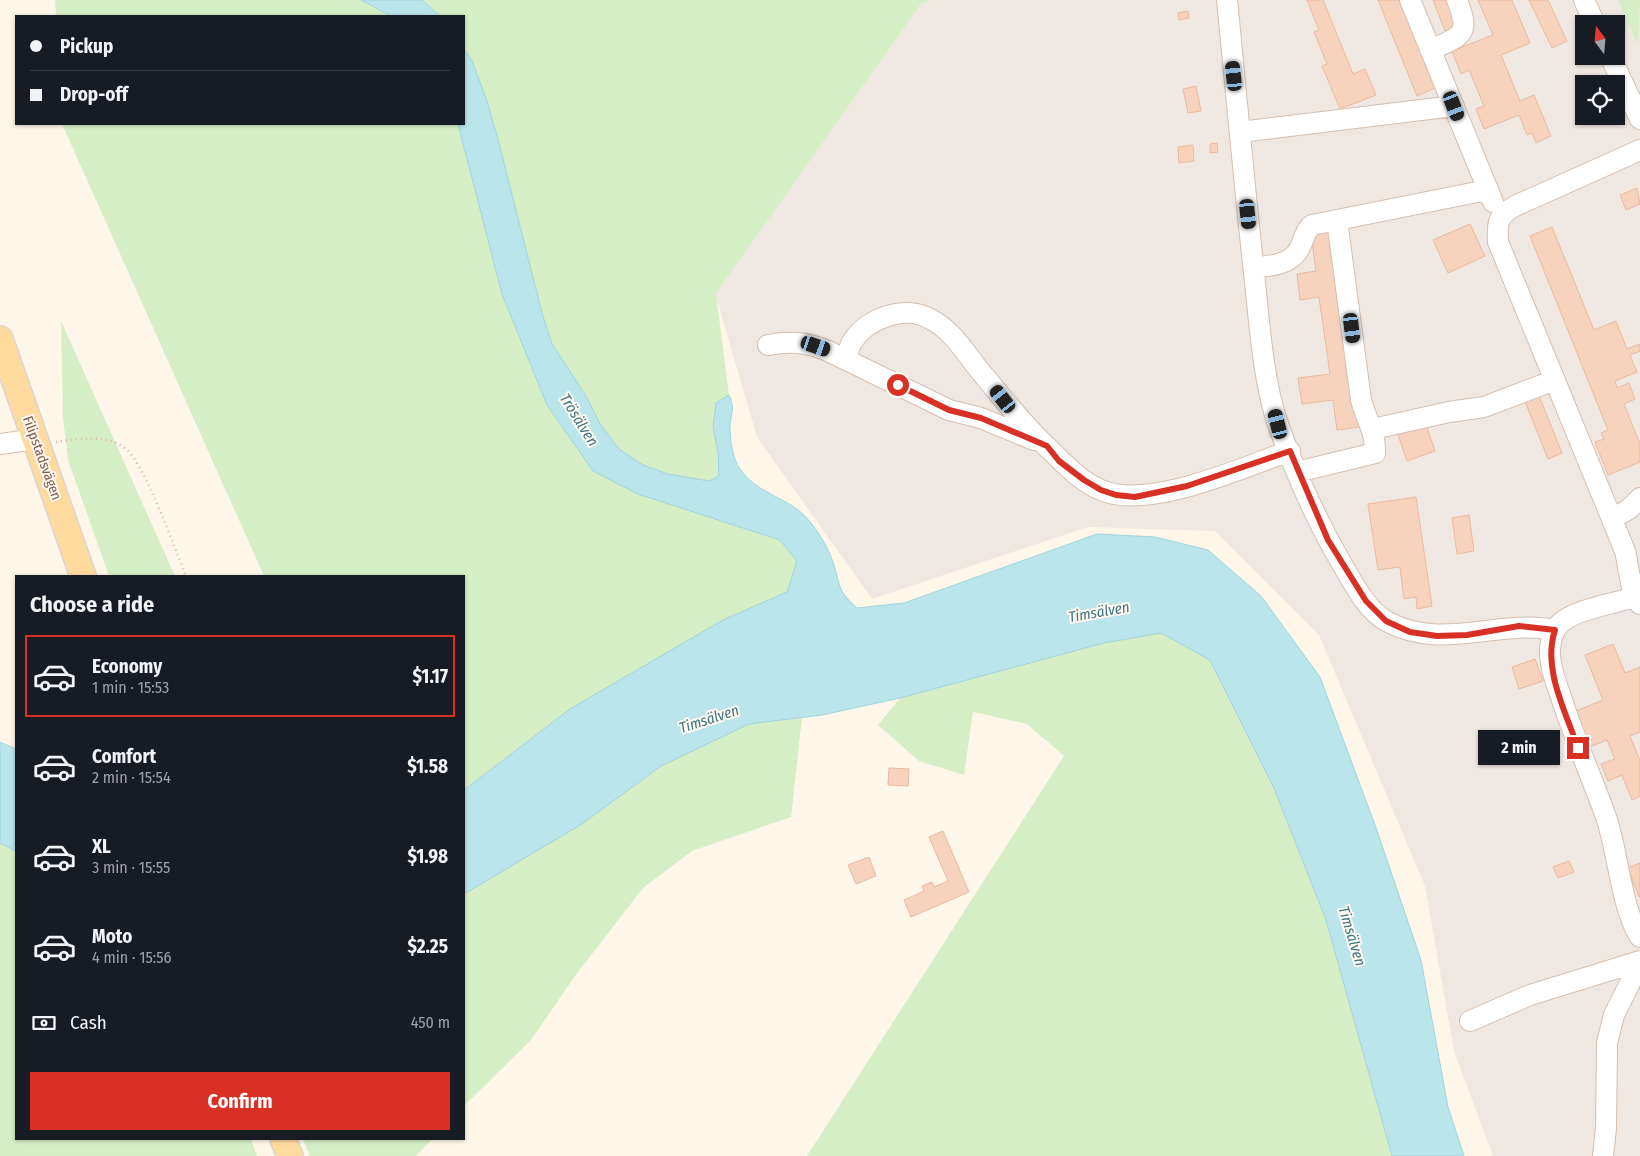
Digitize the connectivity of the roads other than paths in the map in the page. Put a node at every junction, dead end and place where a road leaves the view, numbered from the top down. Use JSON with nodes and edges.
{"nodes":[{"id":1,"x":1226,"y":0,"type":"edge"},
{"id":2,"x":1410,"y":0,"type":"edge"},
{"id":3,"x":1457,"y":0,"type":"edge"},
{"id":4,"x":1584,"y":0,"type":"edge"},
{"id":5,"x":1591,"y":15,"type":"edge"},
{"id":6,"x":1430,"y":50,"type":"junction"},
{"id":7,"x":1614,"y":65,"type":"edge"},
{"id":8,"x":1454,"y":106,"type":"junction"},
{"id":9,"x":1640,"y":119,"type":"edge"},
{"id":10,"x":1240,"y":132,"type":"junction"},
{"id":11,"x":1640,"y":150,"type":"edge"},
{"id":12,"x":1488,"y":190,"type":"junction"},
{"id":13,"x":1503,"y":213,"type":"junction"},
{"id":14,"x":1337,"y":220,"type":"junction"},
{"id":15,"x":1254,"y":268,"type":"junction"},
{"id":16,"x":0,"y":339,"type":"edge"},
{"id":17,"x":768,"y":345,"type":"dead end"},
{"id":18,"x":847,"y":360,"type":"junction"},
{"id":19,"x":1556,"y":380,"type":"junction"},
{"id":20,"x":1373,"y":429,"type":"junction"},
{"id":21,"x":34,"y":439,"type":"junction"},
{"id":22,"x":0,"y":444,"type":"edge"},
{"id":23,"x":1047,"y":446,"type":"junction"},
{"id":24,"x":1290,"y":451,"type":"junction"},
{"id":25,"x":1297,"y":472,"type":"junction"},
{"id":26,"x":1640,"y":498,"type":"edge"},
{"id":27,"x":1612,"y":519,"type":"junction"},
{"id":28,"x":83,"y":575,"type":"edge"},
{"id":29,"x":1637,"y":601,"type":"edge"},
{"id":30,"x":1555,"y":630,"type":"junction"},
{"id":31,"x":1640,"y":937,"type":"edge"},
{"id":32,"x":1640,"y":962,"type":"edge"},
{"id":33,"x":1470,"y":1021,"type":"dead end"},
{"id":34,"x":283,"y":1140,"type":"edge"},
{"id":35,"x":290,"y":1156,"type":"edge"},
{"id":36,"x":1603,"y":1156,"type":"edge"}],
"edges":[{"from":1,"to":10,"type":"street"},
{"from":2,"to":6,"type":"street"},
{"from":3,"to":6,"type":"street"},
{"from":4,"to":5,"type":"street"},
{"from":6,"to":8,"type":"street"},
{"from":7,"to":9,"type":"street"},
{"from":8,"to":10,"type":"street"},
{"from":8,"to":12,"type":"street"},
{"from":10,"to":15,"type":"street"},
{"from":11,"to":13,"type":"street"},
{"from":12,"to":13,"type":"street"},
{"from":12,"to":14,"type":"street"},
{"from":13,"to":19,"type":"street"},
{"from":14,"to":15,"type":"street"},
{"from":14,"to":20,"type":"street"},
{"from":15,"to":24,"type":"street"},
{"from":16,"to":21,"type":"main road","name":"Filipstadsvägen"},
{"from":17,"to":18,"type":"street"},
{"from":18,"to":23,"type":"street"},
{"from":18,"to":23,"type":"street"},
{"from":19,"to":20,"type":"street"},
{"from":19,"to":27,"type":"street"},
{"from":20,"to":25,"type":"street"},
{"from":21,"to":22,"type":"street"},
{"from":21,"to":28,"type":"main road","name":"Filipstadsvägen"},
{"from":23,"to":24,"type":"street"},
{"from":24,"to":25,"type":"street"},
{"from":25,"to":30,"type":"street"},
{"from":26,"to":27,"type":"street"},
{"from":27,"to":29,"type":"street"},
{"from":29,"to":30,"type":"street"},
{"from":30,"to":31,"type":"street"},
{"from":32,"to":33,"type":"street"},
{"from":32,"to":36,"type":"street"},
{"from":34,"to":35,"type":"main road"}]}
